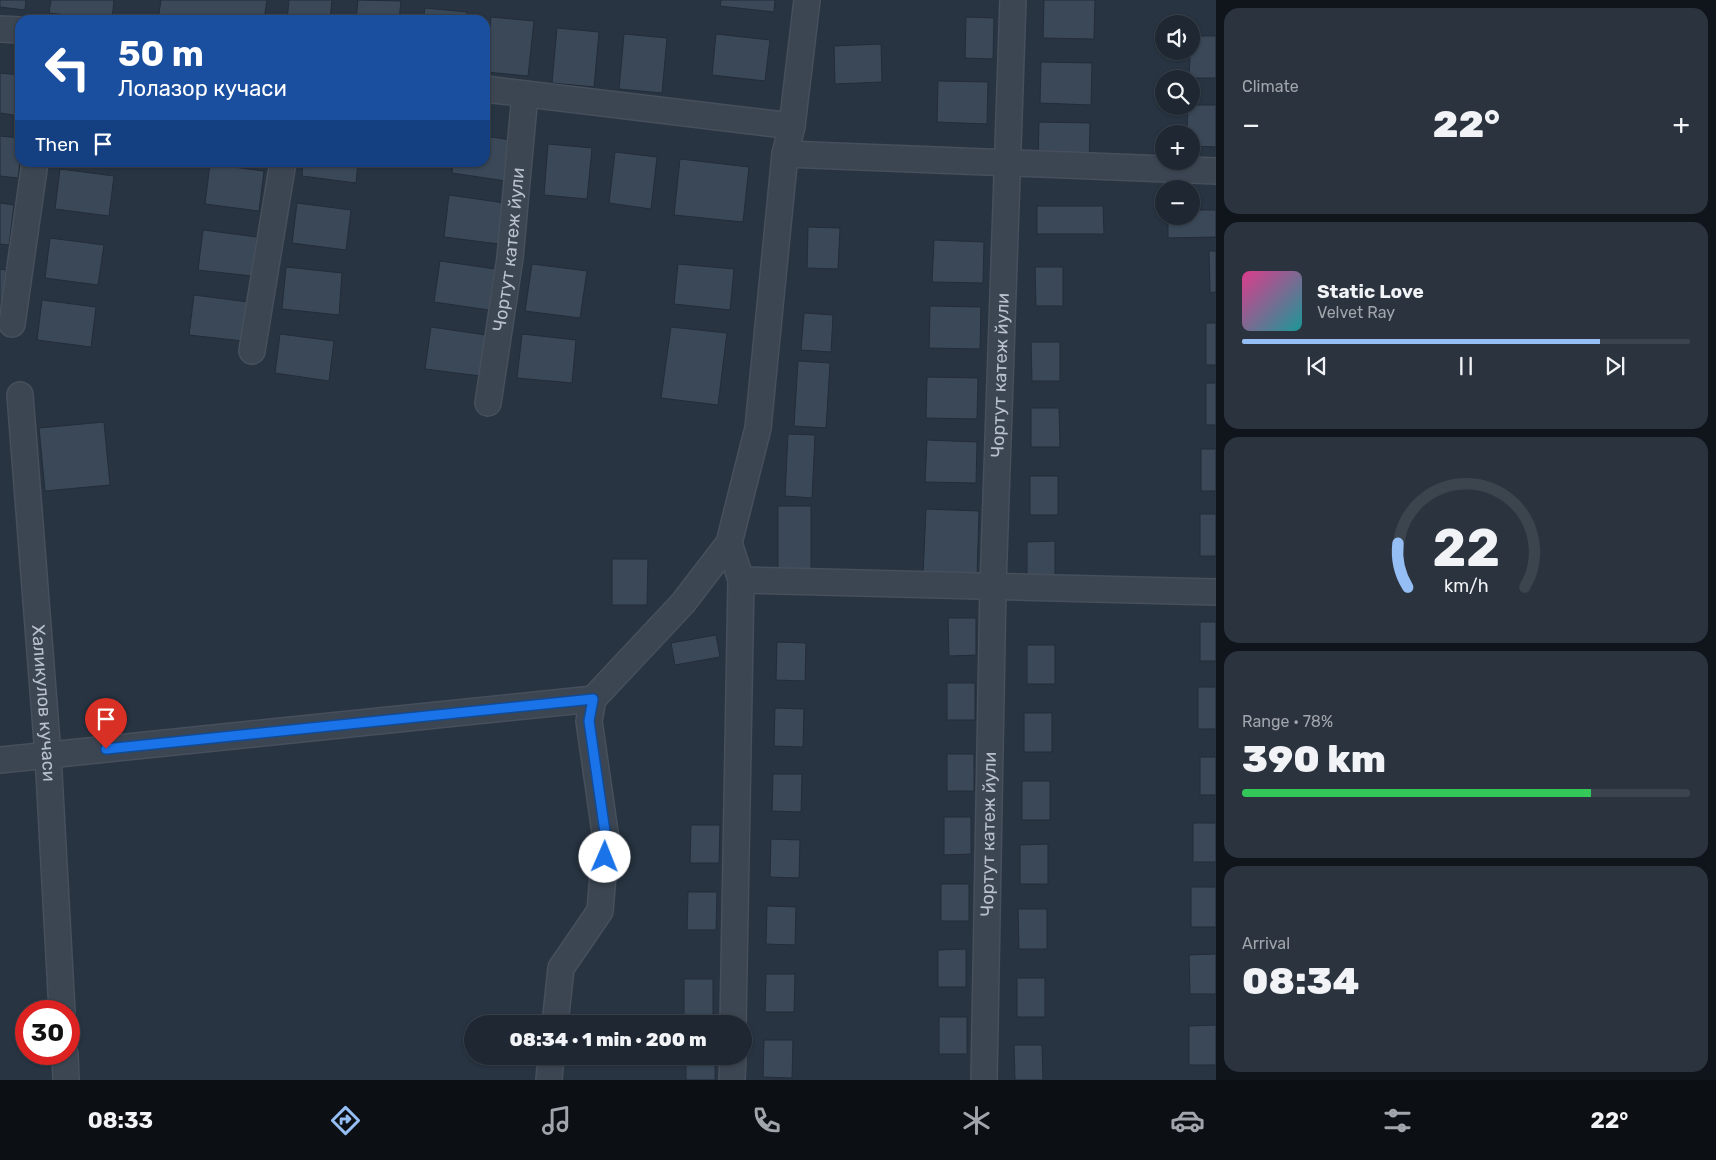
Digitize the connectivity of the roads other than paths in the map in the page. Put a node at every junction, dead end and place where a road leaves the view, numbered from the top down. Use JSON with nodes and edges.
{"nodes":[{"id":1,"x":807,"y":0,"type":"edge"},
{"id":2,"x":1013,"y":0,"type":"edge"},
{"id":3,"x":0,"y":29,"type":"edge"},
{"id":4,"x":15,"y":30,"type":"edge"},
{"id":5,"x":490,"y":90,"type":"edge"},
{"id":6,"x":526,"y":94,"type":"junction"},
{"id":7,"x":792,"y":126,"type":"junction"},
{"id":8,"x":785,"y":154,"type":"junction"},
{"id":9,"x":1007,"y":163,"type":"junction"},
{"id":10,"x":34,"y":167,"type":"edge"},
{"id":11,"x":282,"y":167,"type":"edge"},
{"id":12,"x":1216,"y":171,"type":"edge"},
{"id":13,"x":12,"y":324,"type":"dead end"},
{"id":14,"x":252,"y":351,"type":"dead end"},
{"id":15,"x":20,"y":395,"type":"dead end"},
{"id":16,"x":488,"y":403,"type":"dead end"},
{"id":17,"x":729,"y":543,"type":"junction"},
{"id":18,"x":741,"y":580,"type":"junction"},
{"id":19,"x":993,"y":586,"type":"junction"},
{"id":20,"x":1216,"y":592,"type":"edge"},
{"id":21,"x":593,"y":699,"type":"junction"},
{"id":22,"x":48,"y":755,"type":"junction"},
{"id":23,"x":0,"y":760,"type":"edge"},
{"id":24,"x":61,"y":1000,"type":"edge"},
{"id":25,"x":556,"y":1015,"type":"edge"},
{"id":26,"x":733,"y":1015,"type":"edge"},
{"id":27,"x":65,"y":1065,"type":"edge"},
{"id":28,"x":550,"y":1065,"type":"edge"},
{"id":29,"x":733,"y":1065,"type":"edge"},
{"id":30,"x":66,"y":1080,"type":"edge"},
{"id":31,"x":549,"y":1080,"type":"edge"},
{"id":32,"x":732,"y":1080,"type":"edge"},
{"id":33,"x":984,"y":1080,"type":"edge"}],
"edges":[{"from":1,"to":7,"type":"street"},
{"from":2,"to":9,"type":"street","name":"Чортут катеж йули"},
{"from":3,"to":4,"type":"street"},
{"from":5,"to":6,"type":"street"},
{"from":6,"to":7,"type":"street"},
{"from":6,"to":16,"type":"street","name":"Чортут катеж йули"},
{"from":7,"to":8,"type":"street"},
{"from":8,"to":9,"type":"street"},
{"from":8,"to":17,"type":"street"},
{"from":9,"to":12,"type":"street"},
{"from":9,"to":19,"type":"street","name":"Чортут катеж йули"},
{"from":10,"to":13,"type":"street"},
{"from":11,"to":14,"type":"street"},
{"from":15,"to":22,"type":"street","name":"Халикулов кучаси"},
{"from":17,"to":18,"type":"street"},
{"from":17,"to":21,"type":"street"},
{"from":18,"to":19,"type":"street"},
{"from":18,"to":26,"type":"street"},
{"from":19,"to":20,"type":"street"},
{"from":19,"to":33,"type":"street","name":"Чортут катеж йули"},
{"from":21,"to":22,"type":"street"},
{"from":21,"to":25,"type":"street"},
{"from":22,"to":23,"type":"street"},
{"from":22,"to":24,"type":"street","name":"Халикулов кучаси"},
{"from":27,"to":30,"type":"street"},
{"from":28,"to":31,"type":"street"},
{"from":29,"to":32,"type":"street"}]}
